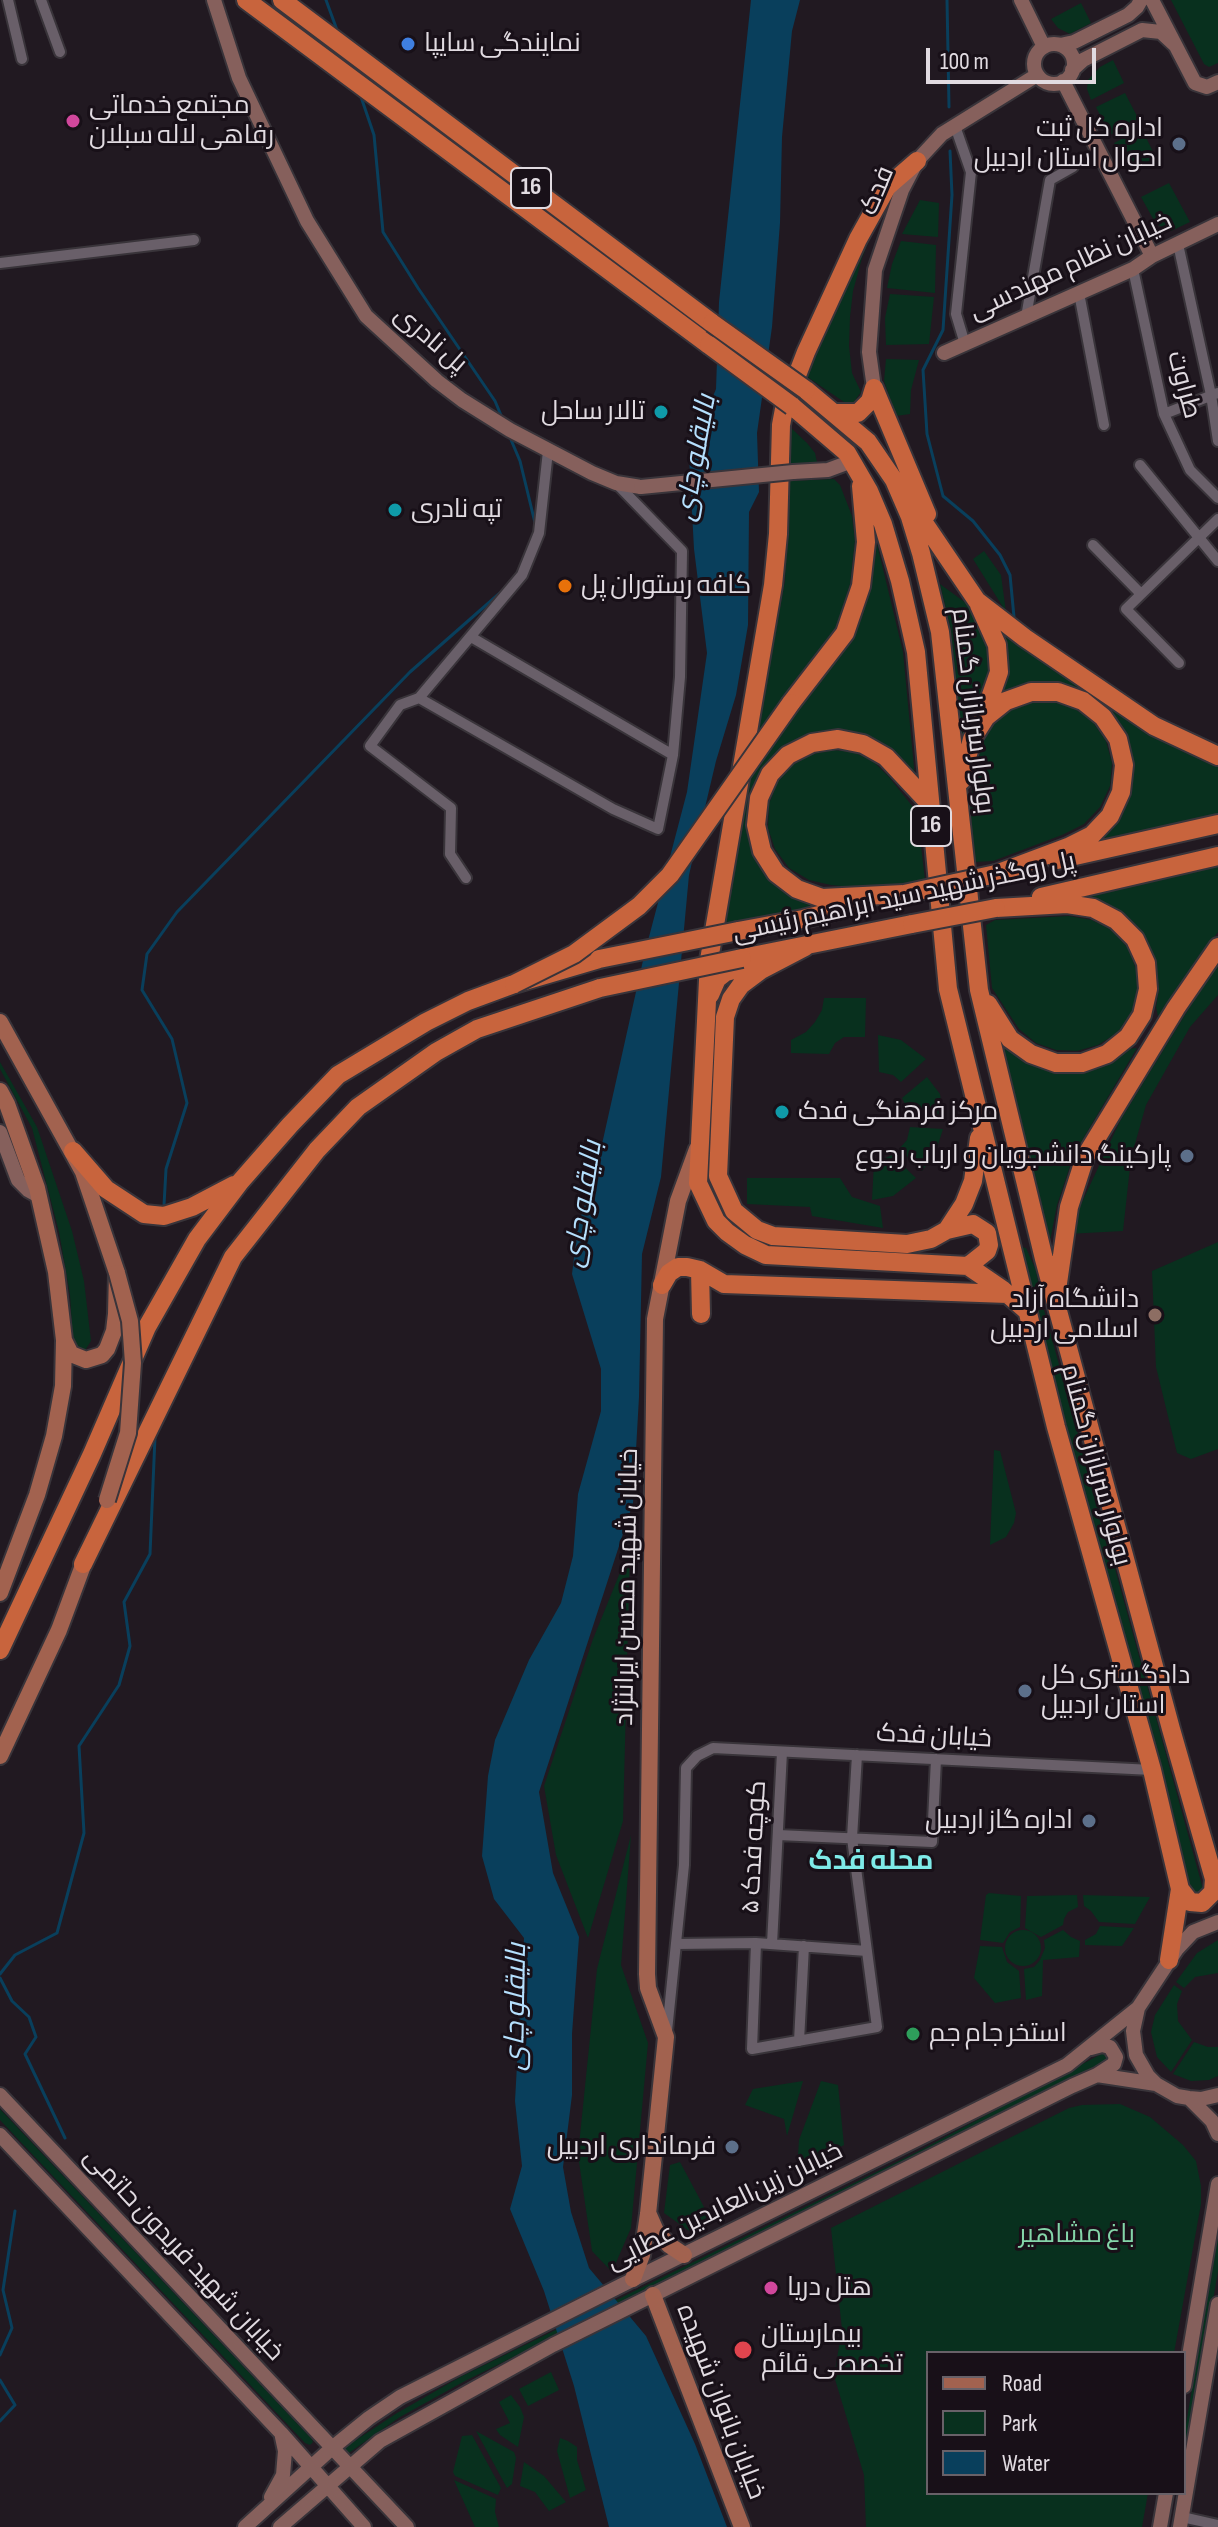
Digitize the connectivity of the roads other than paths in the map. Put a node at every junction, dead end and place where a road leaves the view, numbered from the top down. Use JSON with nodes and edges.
{"nodes":[{"id":1,"x":8,"y":0,"type":"edge"},
{"id":2,"x":41,"y":0,"type":"edge"},
{"id":3,"x":214,"y":0,"type":"edge"},
{"id":4,"x":246,"y":0,"type":"edge"},
{"id":5,"x":282,"y":0,"type":"edge"},
{"id":6,"x":1021,"y":0,"type":"edge"},
{"id":7,"x":1141,"y":0,"type":"edge"},
{"id":8,"x":1152,"y":0,"type":"edge"},
{"id":9,"x":1128,"y":15,"type":"junction"},
{"id":10,"x":1136,"y":32,"type":"junction"},
{"id":11,"x":1060,"y":45,"type":"junction"},
{"id":12,"x":1175,"y":45,"type":"junction"},
{"id":13,"x":1044,"y":47,"type":"junction"},
{"id":14,"x":60,"y":52,"type":"dead end"},
{"id":15,"x":22,"y":59,"type":"dead end"},
{"id":16,"x":1037,"y":75,"type":"junction"},
{"id":17,"x":1068,"y":76,"type":"junction"},
{"id":18,"x":1218,"y":82,"type":"edge"},
{"id":19,"x":955,"y":126,"type":"junction"},
{"id":20,"x":917,"y":161,"type":"junction"},
{"id":21,"x":1073,"y":167,"type":"dead end"},
{"id":22,"x":1218,"y":224,"type":"edge"},
{"id":23,"x":194,"y":240,"type":"dead end"},
{"id":24,"x":1178,"y":244,"type":"junction"},
{"id":25,"x":1152,"y":256,"type":"junction"},
{"id":26,"x":0,"y":263,"type":"edge"},
{"id":27,"x":1133,"y":269,"type":"junction"},
{"id":28,"x":1079,"y":293,"type":"junction"},
{"id":29,"x":1026,"y":317,"type":"junction"},
{"id":30,"x":965,"y":344,"type":"junction"},
{"id":31,"x":944,"y":353,"type":"dead end"},
{"id":32,"x":874,"y":388,"type":"junction"},
{"id":33,"x":1214,"y":394,"type":"edge"},
{"id":34,"x":836,"y":413,"type":"junction"},
{"id":35,"x":1164,"y":414,"type":"junction"},
{"id":36,"x":1104,"y":425,"type":"dead end"},
{"id":37,"x":1218,"y":441,"type":"edge"},
{"id":38,"x":548,"y":451,"type":"junction"},
{"id":39,"x":1140,"y":465,"type":"dead end"},
{"id":40,"x":856,"y":468,"type":"junction"},
{"id":41,"x":894,"y":480,"type":"junction"},
{"id":42,"x":616,"y":483,"type":"junction"},
{"id":43,"x":1218,"y":498,"type":"edge"},
{"id":44,"x":1218,"y":519,"type":"edge"},
{"id":45,"x":1199,"y":537,"type":"junction"},
{"id":46,"x":1093,"y":545,"type":"dead end"},
{"id":47,"x":944,"y":552,"type":"junction"},
{"id":48,"x":1218,"y":561,"type":"edge"},
{"id":49,"x":1141,"y":594,"type":"junction"},
{"id":50,"x":977,"y":601,"type":"junction"},
{"id":51,"x":471,"y":637,"type":"junction"},
{"id":52,"x":1179,"y":663,"type":"dead end"},
{"id":53,"x":419,"y":698,"type":"junction"},
{"id":54,"x":979,"y":727,"type":"junction"},
{"id":55,"x":673,"y":755,"type":"junction"},
{"id":56,"x":1218,"y":756,"type":"edge"},
{"id":57,"x":957,"y":801,"type":"junction"},
{"id":58,"x":929,"y":803,"type":"junction"},
{"id":59,"x":1218,"y":824,"type":"edge"},
{"id":60,"x":1218,"y":856,"type":"edge"},
{"id":61,"x":996,"y":874,"type":"junction"},
{"id":62,"x":466,"y":878,"type":"dead end"},
{"id":63,"x":904,"y":894,"type":"junction"},
{"id":64,"x":996,"y":908,"type":"junction"},
{"id":65,"x":941,"y":919,"type":"junction"},
{"id":66,"x":805,"y":947,"type":"junction"},
{"id":67,"x":1218,"y":947,"type":"edge"},
{"id":68,"x":514,"y":984,"type":"junction"},
{"id":69,"x":979,"y":990,"type":"junction"},
{"id":70,"x":707,"y":1004,"type":"junction"},
{"id":71,"x":0,"y":1022,"type":"edge"},
{"id":72,"x":0,"y":1091,"type":"edge"},
{"id":73,"x":981,"y":1127,"type":"junction"},
{"id":74,"x":0,"y":1132,"type":"edge"},
{"id":75,"x":700,"y":1139,"type":"junction"},
{"id":76,"x":73,"y":1151,"type":"junction"},
{"id":77,"x":240,"y":1182,"type":"junction"},
{"id":78,"x":39,"y":1196,"type":"junction"},
{"id":79,"x":947,"y":1230,"type":"junction"},
{"id":80,"x":831,"y":1258,"type":"junction"},
{"id":81,"x":968,"y":1266,"type":"junction"},
{"id":82,"x":700,"y":1270,"type":"junction"},
{"id":83,"x":117,"y":1273,"type":"junction"},
{"id":84,"x":662,"y":1285,"type":"junction"},
{"id":85,"x":829,"y":1288,"type":"junction"},
{"id":86,"x":1008,"y":1294,"type":"junction"},
{"id":87,"x":1056,"y":1301,"type":"junction"},
{"id":88,"x":1027,"y":1311,"type":"junction"},
{"id":89,"x":701,"y":1314,"type":"dead end"},
{"id":90,"x":64,"y":1340,"type":"junction"},
{"id":91,"x":83,"y":1564,"type":"junction"},
{"id":92,"x":0,"y":1593,"type":"edge"},
{"id":93,"x":0,"y":1650,"type":"edge"},
{"id":94,"x":713,"y":1748,"type":"joint"},
{"id":95,"x":782,"y":1752,"type":"junction"},
{"id":96,"x":857,"y":1755,"type":"junction"},
{"id":97,"x":0,"y":1756,"type":"edge"},
{"id":98,"x":936,"y":1759,"type":"junction"},
{"id":99,"x":1152,"y":1770,"type":"junction"},
{"id":100,"x":778,"y":1835,"type":"junction"},
{"id":101,"x":852,"y":1838,"type":"junction"},
{"id":102,"x":1216,"y":1882,"type":"edge"},
{"id":103,"x":1180,"y":1889,"type":"junction"},
{"id":104,"x":1218,"y":1922,"type":"edge"},
{"id":105,"x":756,"y":1943,"type":"junction"},
{"id":106,"x":676,"y":1944,"type":"junction"},
{"id":107,"x":772,"y":1944,"type":"junction"},
{"id":108,"x":804,"y":1946,"type":"junction"},
{"id":109,"x":867,"y":1951,"type":"junction"},
{"id":110,"x":1169,"y":1960,"type":"junction"},
{"id":111,"x":1138,"y":2008,"type":"junction"},
{"id":112,"x":666,"y":2037,"type":"junction"},
{"id":113,"x":799,"y":2041,"type":"junction"},
{"id":114,"x":1089,"y":2048,"type":"junction"},
{"id":115,"x":1097,"y":2075,"type":"junction"},
{"id":116,"x":1156,"y":2084,"type":"junction"},
{"id":117,"x":0,"y":2095,"type":"edge"},
{"id":118,"x":1218,"y":2095,"type":"edge"},
{"id":119,"x":1189,"y":2098,"type":"junction"},
{"id":120,"x":1218,"y":2134,"type":"edge"},
{"id":121,"x":0,"y":2135,"type":"edge"},
{"id":122,"x":1218,"y":2184,"type":"edge"},
{"id":123,"x":648,"y":2214,"type":"junction"},
{"id":124,"x":684,"y":2255,"type":"junction"},
{"id":125,"x":633,"y":2279,"type":"junction"},
{"id":126,"x":653,"y":2295,"type":"junction"},
{"id":127,"x":1218,"y":2304,"type":"edge"},
{"id":128,"x":1186,"y":2374,"type":"edge"},
{"id":129,"x":281,"y":2433,"type":"junction"},
{"id":130,"x":377,"y":2444,"type":"junction"},
{"id":131,"x":332,"y":2448,"type":"junction"},
{"id":132,"x":310,"y":2467,"type":"junction"},
{"id":133,"x":350,"y":2467,"type":"junction"},
{"id":134,"x":362,"y":2480,"type":"junction"},
{"id":135,"x":327,"y":2486,"type":"junction"},
{"id":136,"x":1186,"y":2493,"type":"edge"},
{"id":137,"x":1166,"y":2495,"type":"edge"},
{"id":138,"x":1186,"y":2495,"type":"edge"},
{"id":139,"x":263,"y":2509,"type":"junction"},
{"id":140,"x":1181,"y":2522,"type":"edge"},
{"id":141,"x":1218,"y":2525,"type":"edge"},
{"id":142,"x":245,"y":2527,"type":"edge"},
{"id":143,"x":280,"y":2527,"type":"edge"},
{"id":144,"x":364,"y":2527,"type":"edge"},
{"id":145,"x":407,"y":2527,"type":"edge"},
{"id":146,"x":742,"y":2527,"type":"edge"},
{"id":147,"x":1160,"y":2527,"type":"edge"}],
"edges":[{"from":1,"to":15,"type":"street"},
{"from":2,"to":14,"type":"street"},
{"from":3,"to":38,"type":"main road","name":"پل نادری"},
{"from":4,"to":40,"type":"highway","name":"بولوار سربازان گمنام","number":"16","bridge":true},
{"from":5,"to":34,"type":"highway","name":"بولوار سربازان گمنام","number":"16","bridge":true},
{"from":6,"to":13,"type":"main road"},
{"from":7,"to":9,"type":"main road"},
{"from":8,"to":12,"type":"main road"},
{"from":9,"to":10,"type":"main road"},
{"from":9,"to":11,"type":"main road"},
{"from":10,"to":12,"type":"main road"},
{"from":10,"to":17,"type":"main road"},
{"from":11,"to":13,"type":"main road"},
{"from":11,"to":17,"type":"main road"},
{"from":12,"to":18,"type":"main road"},
{"from":13,"to":16,"type":"main road"},
{"from":16,"to":17,"type":"main road"},
{"from":16,"to":19,"type":"main road","name":"فدک"},
{"from":17,"to":25,"type":"main road"},
{"from":19,"to":20,"type":"main road","name":"فدک"},
{"from":19,"to":30,"type":"street"},
{"from":20,"to":32,"type":"main road","name":"فدک"},
{"from":20,"to":70,"type":"highway"},
{"from":21,"to":29,"type":"street"},
{"from":22,"to":24,"type":"main road","name":"خیابان نظام مهندسی"},
{"from":23,"to":26,"type":"street"},
{"from":24,"to":25,"type":"main road","name":"خیابان نظام مهندسی"},
{"from":24,"to":33,"type":"street","name":"طراوت"},
{"from":25,"to":27,"type":"main road","name":"خیابان نظام مهندسی"},
{"from":27,"to":28,"type":"main road","name":"خیابان نظام مهندسی"},
{"from":27,"to":35,"type":"street","name":"طراوت"},
{"from":28,"to":29,"type":"main road","name":"خیابان نظام مهندسی"},
{"from":28,"to":36,"type":"street"},
{"from":29,"to":30,"type":"main road","name":"خیابان نظام مهندسی"},
{"from":30,"to":31,"type":"main road","name":"خیابان نظام مهندسی"},
{"from":32,"to":34,"type":"highway"},
{"from":32,"to":47,"type":"highway"},
{"from":33,"to":35,"type":"street"},
{"from":33,"to":37,"type":"street","name":"طراوت"},
{"from":34,"to":41,"type":"highway","name":"بولوار سربازان گمنام","number":"16"},
{"from":35,"to":43,"type":"street","name":"طراوت"},
{"from":38,"to":42,"type":"main road","name":"پل نادری"},
{"from":38,"to":51,"type":"street"},
{"from":39,"to":45,"type":"street"},
{"from":40,"to":42,"type":"main road","name":"پل نادری","bridge":true},
{"from":40,"to":58,"type":"highway","name":"بولوار سربازان گمنام","number":"16"},
{"from":40,"to":68,"type":"highway","bridge":true},
{"from":41,"to":47,"type":"highway"},
{"from":41,"to":57,"type":"highway","name":"بولوار سربازان گمنام","number":"16"},
{"from":42,"to":55,"type":"street"},
{"from":44,"to":45,"type":"street"},
{"from":45,"to":48,"type":"street"},
{"from":45,"to":49,"type":"street"},
{"from":46,"to":49,"type":"street"},
{"from":47,"to":50,"type":"highway"},
{"from":49,"to":52,"type":"street"},
{"from":50,"to":54,"type":"highway"},
{"from":50,"to":56,"type":"highway"},
{"from":51,"to":53,"type":"street"},
{"from":51,"to":55,"type":"street"},
{"from":53,"to":55,"type":"street"},
{"from":53,"to":62,"type":"street"},
{"from":54,"to":57,"type":"highway"},
{"from":54,"to":61,"type":"highway"},
{"from":57,"to":69,"type":"highway","name":"بولوار سربازان گمنام"},
{"from":58,"to":63,"type":"highway"},
{"from":58,"to":65,"type":"highway","name":"بولوار سربازان گمنام","number":"16"},
{"from":59,"to":61,"type":"highway","name":"پل روگذر شهید سید ابراهیم رئیسی"},
{"from":60,"to":64,"type":"highway","name":"پل روگذر شهید سید ابراهیم رئیسی"},
{"from":61,"to":63,"type":"highway","name":"پل روگذر شهید سید ابراهیم رئیسی","bridge":true},
{"from":63,"to":68,"type":"highway","name":"پل روگذر شهید سید ابراهیم رئیسی","bridge":true},
{"from":64,"to":66,"type":"highway","name":"پل روگذر شهید سید ابراهیم رئیسی","bridge":true},
{"from":64,"to":69,"type":"highway"},
{"from":65,"to":70,"type":"highway"},
{"from":65,"to":73,"type":"highway","name":"بولوار سربازان گمنام","number":"16"},
{"from":66,"to":79,"type":"highway"},
{"from":66,"to":91,"type":"highway","name":"پل روگذر شهید سید ابراهیم رئیسی","bridge":true},
{"from":67,"to":87,"type":"highway"},
{"from":68,"to":77,"type":"highway"},
{"from":69,"to":87,"type":"highway","name":"بولوار سربازان گمنام"},
{"from":70,"to":75,"type":"highway"},
{"from":71,"to":76,"type":"main road"},
{"from":72,"to":78,"type":"main road"},
{"from":73,"to":79,"type":"highway"},
{"from":73,"to":88,"type":"highway","name":"بولوار سربازان گمنام"},
{"from":74,"to":78,"type":"main road"},
{"from":75,"to":80,"type":"highway"},
{"from":75,"to":84,"type":"main road","name":"خیابان شهید محسن ایراننژاد"},
{"from":76,"to":77,"type":"highway"},
{"from":76,"to":83,"type":"main road"},
{"from":77,"to":93,"type":"highway"},
{"from":78,"to":90,"type":"main road"},
{"from":79,"to":81,"type":"highway"},
{"from":80,"to":81,"type":"highway"},
{"from":80,"to":85,"type":"highway"},
{"from":81,"to":86,"type":"highway"},
{"from":82,"to":84,"type":"highway"},
{"from":82,"to":85,"type":"highway"},
{"from":82,"to":89,"type":"highway"},
{"from":83,"to":90,"type":"main road"},
{"from":83,"to":91,"type":"main road","bridge":true},
{"from":84,"to":112,"type":"main road","name":"خیابان شهید محسن ایراننژاد"},
{"from":85,"to":86,"type":"highway"},
{"from":86,"to":88,"type":"highway"},
{"from":87,"to":102,"type":"highway","name":"بولوار سربازان گمنام"},
{"from":88,"to":99,"type":"highway","name":"بولوار سربازان گمنام"},
{"from":90,"to":92,"type":"main road"},
{"from":91,"to":97,"type":"main road"},
{"from":94,"to":95,"type":"street","name":"خیابان فدک"},
{"from":94,"to":106,"type":"street","name":"خیابان شهید محسن ایراننژاد"},
{"from":95,"to":96,"type":"street","name":"خیابان فدک"},
{"from":95,"to":100,"type":"street","name":"کوچه فدک ۵"},
{"from":96,"to":98,"type":"street","name":"خیابان فدک"},
{"from":96,"to":101,"type":"street"},
{"from":98,"to":99,"type":"street","name":"خیابان فدک"},
{"from":98,"to":101,"type":"street"},
{"from":99,"to":103,"type":"highway","name":"بولوار سربازان گمنام"},
{"from":100,"to":101,"type":"street"},
{"from":100,"to":107,"type":"street","name":"کوچه فدک ۵"},
{"from":101,"to":109,"type":"street"},
{"from":102,"to":103,"type":"highway"},
{"from":103,"to":110,"type":"highway","name":"بولوار سربازان گمنام"},
{"from":104,"to":110,"type":"main road"},
{"from":105,"to":106,"type":"street"},
{"from":105,"to":107,"type":"street"},
{"from":105,"to":113,"type":"street"},
{"from":106,"to":112,"type":"street","name":"خیابان شهید محسن ایراننژاد"},
{"from":107,"to":108,"type":"street"},
{"from":108,"to":109,"type":"street"},
{"from":108,"to":113,"type":"street"},
{"from":109,"to":113,"type":"street"},
{"from":110,"to":111,"type":"main road"},
{"from":111,"to":114,"type":"main road","name":"خیابان زین‌العابدین عطایی"},
{"from":111,"to":116,"type":"main road"},
{"from":112,"to":123,"type":"main road","name":"خیابان شهید محسن ایراننژاد"},
{"from":114,"to":115,"type":"main road"},
{"from":114,"to":124,"type":"main road","name":"خیابان زین‌العابدین عطایی"},
{"from":115,"to":116,"type":"main road"},
{"from":115,"to":126,"type":"main road","name":"خیابان زین‌العابدین عطایی"},
{"from":116,"to":119,"type":"main road"},
{"from":117,"to":131,"type":"main road","name":"خیابان شهید فریدون حاتمی"},
{"from":118,"to":119,"type":"main road"},
{"from":119,"to":120,"type":"main road"},
{"from":121,"to":129,"type":"main road","name":"خیابان شهید فریدون حاتمی"},
{"from":122,"to":128,"type":"main road"},
{"from":123,"to":124,"type":"main road"},
{"from":123,"to":125,"type":"main road","name":"خیابان شهید محسن ایراننژاد"},
{"from":124,"to":125,"type":"main road","name":"خیابان زین‌العابدین عطایی"},
{"from":125,"to":131,"type":"main road","name":"خیابان زین‌العابدین عطایی"},
{"from":126,"to":130,"type":"main road","name":"خیابان زین‌العابدین عطایی"},
{"from":126,"to":146,"type":"main road","name":"خیابان بانوان شهیده"},
{"from":127,"to":136,"type":"main road"},
{"from":129,"to":132,"type":"main road","name":"خیابان شهید فریدون حاتمی"},
{"from":129,"to":139,"type":"main road"},
{"from":130,"to":133,"type":"main road","name":"خیابان زین‌العابدین عطایی"},
{"from":130,"to":134,"type":"main road"},
{"from":131,"to":132,"type":"main road","name":"خیابان زین‌العابدین عطایی"},
{"from":131,"to":133,"type":"main road","name":"خیابان شهید فریدون حاتمی"},
{"from":132,"to":135,"type":"main road","name":"خیابان شهید فریدون حاتمی"},
{"from":132,"to":139,"type":"main road"},
{"from":133,"to":134,"type":"main road","name":"خیابان شهید فریدون حاتمی"},
{"from":133,"to":135,"type":"main road","name":"خیابان زین‌العابدین عطایی"},
{"from":134,"to":145,"type":"main road","name":"خیابان شهید فریدون حاتمی"},
{"from":135,"to":143,"type":"main road"},
{"from":135,"to":144,"type":"main road","name":"خیابان شهید فریدون حاتمی"},
{"from":137,"to":147,"type":"main road"},
{"from":138,"to":140,"type":"main road"},
{"from":139,"to":142,"type":"main road"},
{"from":140,"to":141,"type":"street"}]}
